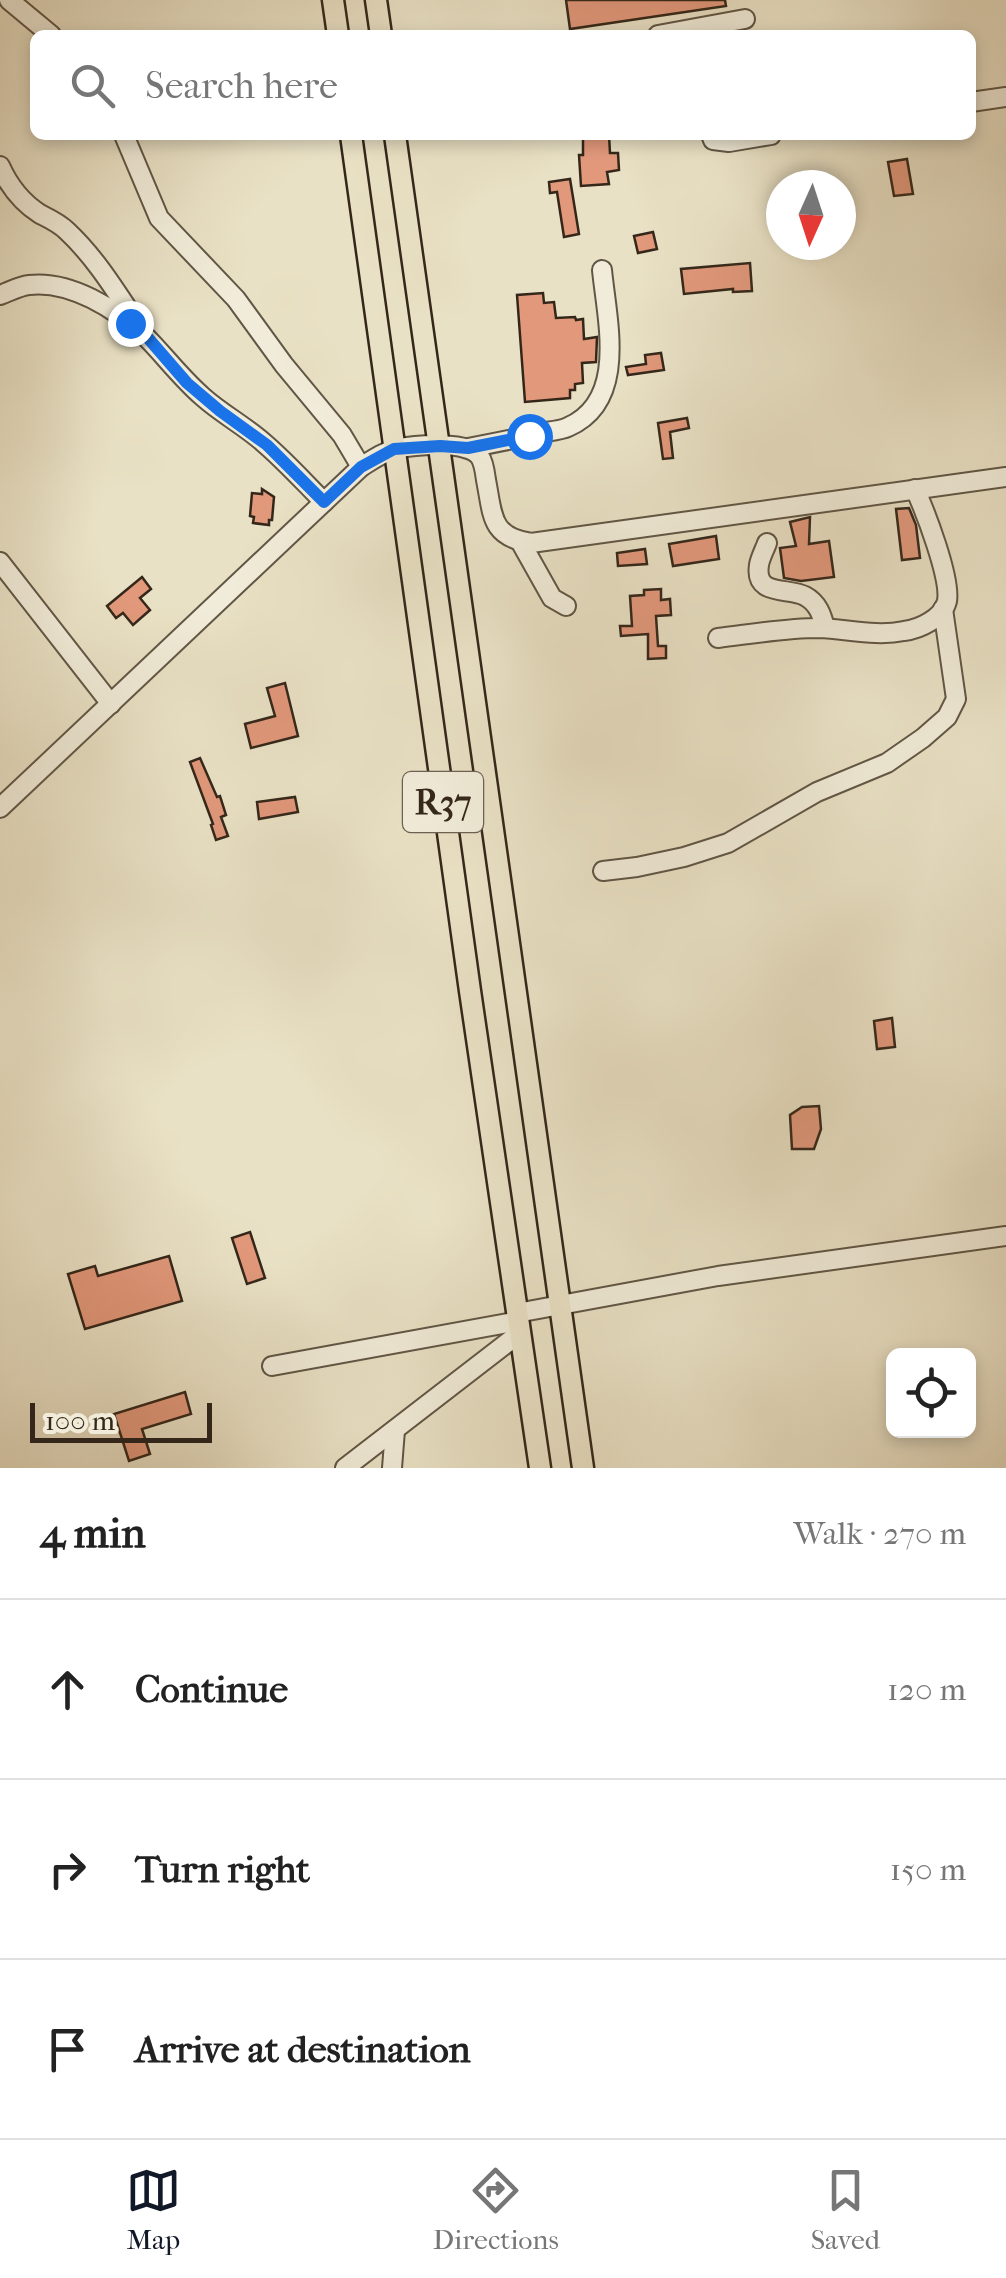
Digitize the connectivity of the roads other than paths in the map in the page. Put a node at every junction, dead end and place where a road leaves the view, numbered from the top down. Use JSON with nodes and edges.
{"nodes":[{"id":1,"x":8,"y":0,"type":"edge"},
{"id":2,"x":333,"y":0,"type":"edge"},
{"id":3,"x":376,"y":0,"type":"edge"},
{"id":4,"x":745,"y":19,"type":"dead end"},
{"id":5,"x":45,"y":30,"type":"edge"},
{"id":6,"x":337,"y":30,"type":"edge"},
{"id":7,"x":380,"y":30,"type":"edge"},
{"id":8,"x":685,"y":30,"type":"edge"},
{"id":9,"x":1006,"y":96,"type":"edge"},
{"id":10,"x":976,"y":101,"type":"edge"},
{"id":11,"x":126,"y":140,"type":"edge"},
{"id":12,"x":352,"y":140,"type":"edge"},
{"id":13,"x":396,"y":140,"type":"edge"},
{"id":14,"x":713,"y":140,"type":"edge"},
{"id":15,"x":740,"y":140,"type":"edge"},
{"id":16,"x":0,"y":166,"type":"edge"},
{"id":17,"x":602,"y":270,"type":"dead end"},
{"id":18,"x":0,"y":295,"type":"edge"},
{"id":19,"x":148,"y":338,"type":"junction"},
{"id":20,"x":440,"y":446,"type":"junction"},
{"id":21,"x":468,"y":448,"type":"junction"},
{"id":22,"x":394,"y":449,"type":"junction"},
{"id":23,"x":361,"y":467,"type":"junction"},
{"id":24,"x":1006,"y":476,"type":"edge"},
{"id":25,"x":915,"y":489,"type":"junction"},
{"id":26,"x":324,"y":502,"type":"junction"},
{"id":27,"x":520,"y":541,"type":"junction"},
{"id":28,"x":767,"y":543,"type":"dead end"},
{"id":29,"x":0,"y":562,"type":"edge"},
{"id":30,"x":566,"y":606,"type":"dead end"},
{"id":31,"x":944,"y":609,"type":"junction"},
{"id":32,"x":825,"y":628,"type":"junction"},
{"id":33,"x":718,"y":638,"type":"dead end"},
{"id":34,"x":112,"y":704,"type":"junction"},
{"id":35,"x":0,"y":808,"type":"edge"},
{"id":36,"x":603,"y":871,"type":"dead end"},
{"id":37,"x":1006,"y":1236,"type":"edge"},
{"id":38,"x":559,"y":1306,"type":"junction"},
{"id":39,"x":519,"y":1322,"type":"junction"},
{"id":40,"x":272,"y":1366,"type":"dead end"},
{"id":41,"x":395,"y":1430,"type":"junction"},
{"id":42,"x":345,"y":1468,"type":"edge"},
{"id":43,"x":392,"y":1468,"type":"edge"},
{"id":44,"x":540,"y":1468,"type":"edge"},
{"id":45,"x":583,"y":1468,"type":"edge"}],
"edges":[{"from":1,"to":5,"type":"street"},
{"from":2,"to":6,"type":"main road"},
{"from":3,"to":7,"type":"main road"},
{"from":4,"to":8,"type":"street"},
{"from":9,"to":10,"type":"street"},
{"from":11,"to":23,"type":"street"},
{"from":12,"to":22,"type":"main road","number":"R37"},
{"from":13,"to":20,"type":"main road","number":"R37"},
{"from":14,"to":15,"type":"street"},
{"from":16,"to":19,"type":"street"},
{"from":17,"to":21,"type":"street"},
{"from":18,"to":19,"type":"street"},
{"from":19,"to":26,"type":"street"},
{"from":20,"to":21,"type":"street"},
{"from":20,"to":22,"type":"street"},
{"from":20,"to":38,"type":"main road","number":"R37"},
{"from":21,"to":27,"type":"street"},
{"from":22,"to":23,"type":"street"},
{"from":22,"to":39,"type":"main road","number":"R37"},
{"from":23,"to":26,"type":"street"},
{"from":24,"to":25,"type":"street"},
{"from":25,"to":27,"type":"street"},
{"from":25,"to":31,"type":"street"},
{"from":26,"to":34,"type":"street"},
{"from":27,"to":30,"type":"street"},
{"from":28,"to":32,"type":"street"},
{"from":29,"to":34,"type":"street"},
{"from":31,"to":32,"type":"street"},
{"from":31,"to":36,"type":"street"},
{"from":32,"to":33,"type":"street"},
{"from":34,"to":35,"type":"street"},
{"from":37,"to":38,"type":"street"},
{"from":38,"to":39,"type":"street"},
{"from":38,"to":45,"type":"main road","number":"R37"},
{"from":39,"to":40,"type":"street"},
{"from":39,"to":41,"type":"street"},
{"from":39,"to":44,"type":"main road","number":"R37"},
{"from":41,"to":42,"type":"street"},
{"from":41,"to":43,"type":"street"}]}
